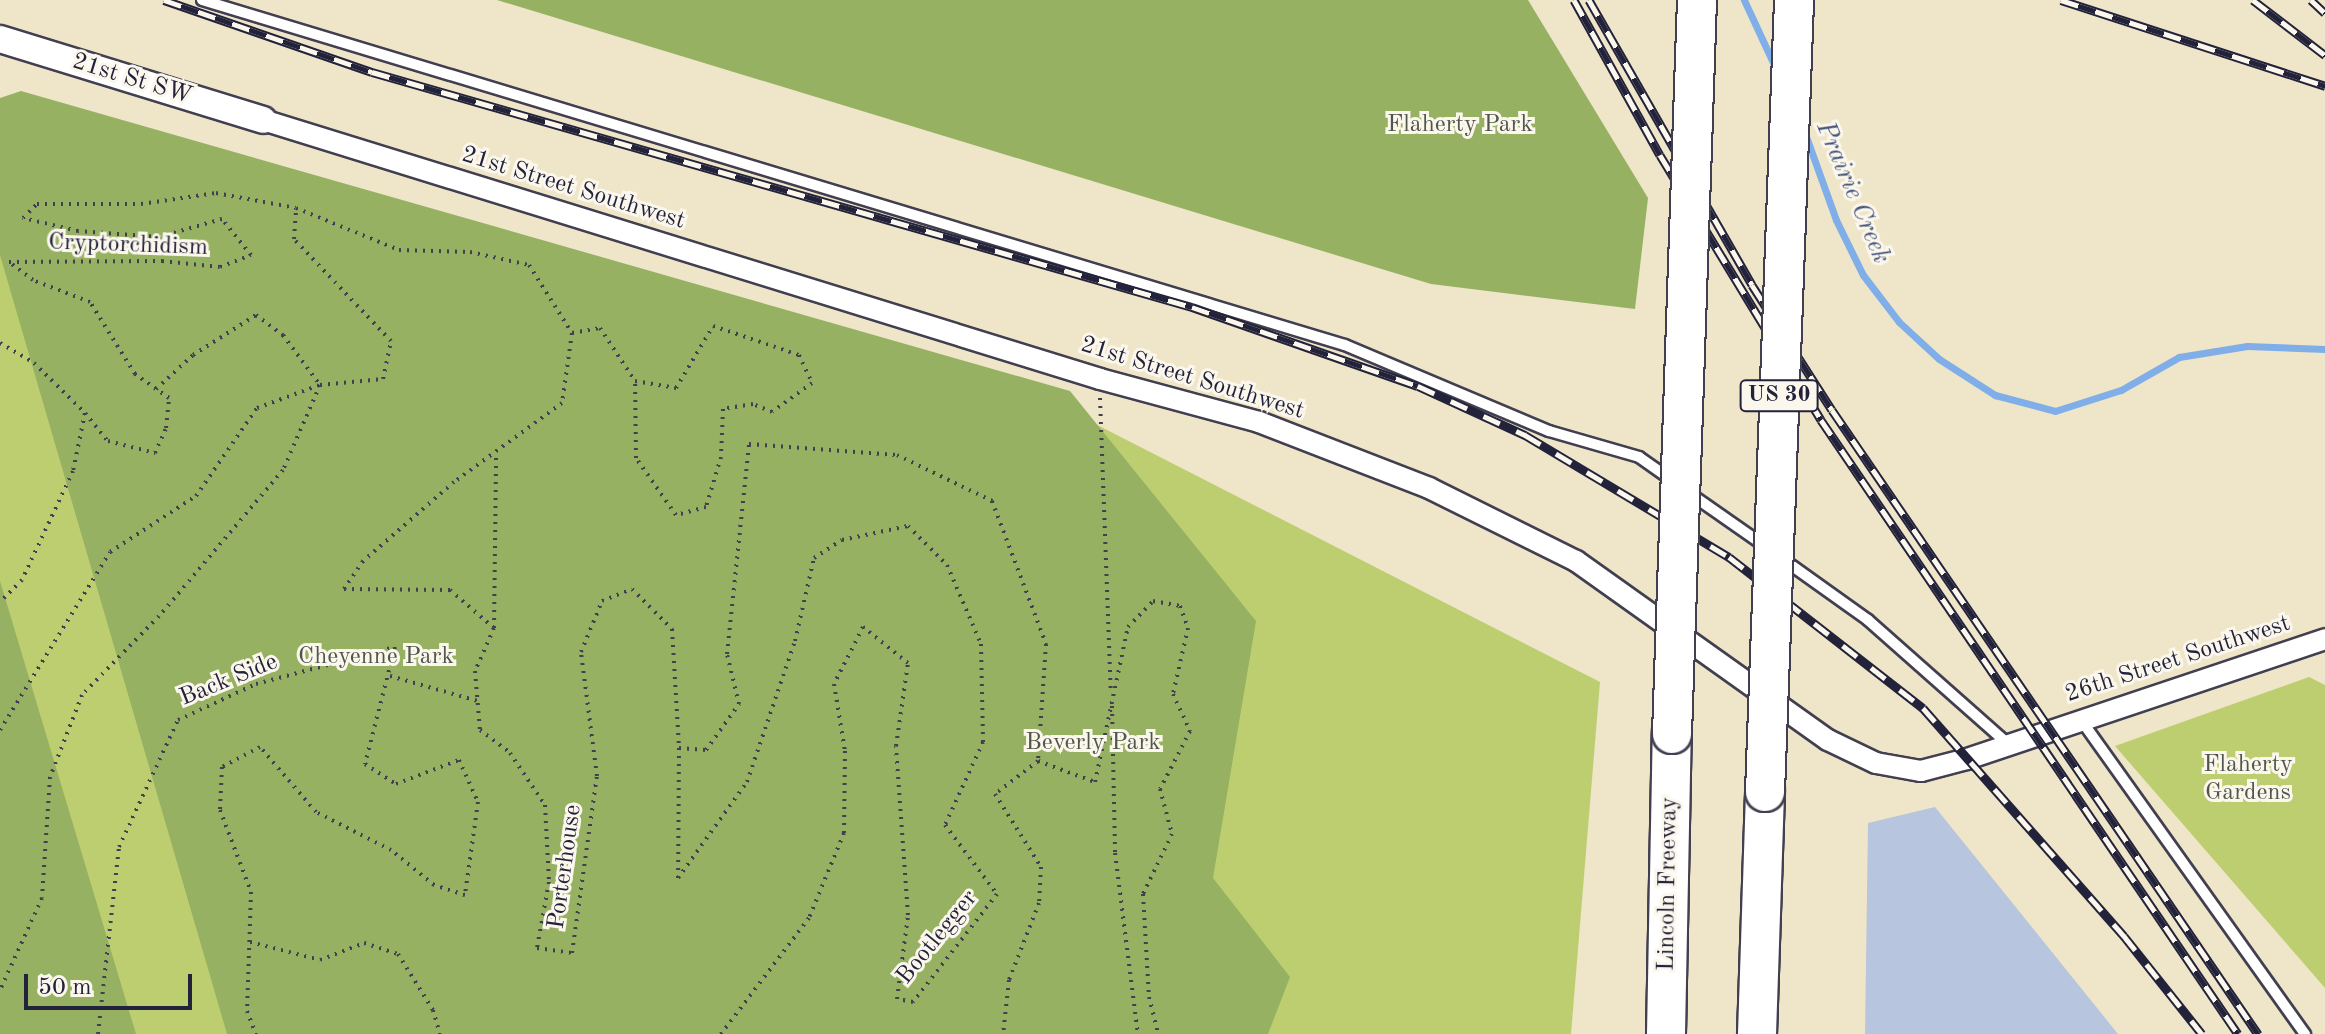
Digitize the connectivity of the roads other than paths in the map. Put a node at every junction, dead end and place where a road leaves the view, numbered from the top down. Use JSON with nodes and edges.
{"nodes":[{"id":1,"x":202,"y":0,"type":"edge"},
{"id":2,"x":1697,"y":0,"type":"edge"},
{"id":3,"x":1794,"y":0,"type":"edge"},
{"id":4,"x":0,"y":39,"type":"edge"},
{"id":5,"x":263,"y":120,"type":"joint"},
{"id":6,"x":2325,"y":639,"type":"edge"},
{"id":7,"x":2080,"y":719,"type":"junction"},
{"id":8,"x":2047,"y":730,"type":"joint"},
{"id":9,"x":2008,"y":744,"type":"junction"},
{"id":10,"x":1666,"y":1034,"type":"edge"},
{"id":11,"x":1757,"y":1034,"type":"edge"},
{"id":12,"x":2305,"y":1034,"type":"edge"}],
"edges":[{"from":1,"to":9,"type":"lane"},
{"from":2,"to":10,"type":"highway","name":"Lincoln Freeway","bridge":true},
{"from":3,"to":11,"type":"highway","number":"US 30","bridge":true},
{"from":4,"to":5,"type":"street","name":"21st St SW"},
{"from":5,"to":9,"type":"street","name":"21st Street Southwest"},
{"from":6,"to":7,"type":"street","name":"26th Street Southwest"},
{"from":7,"to":8,"type":"street","name":"26th Street Southwest"},
{"from":7,"to":12,"type":"lane"},
{"from":8,"to":9,"type":"street","name":"21st Street Southwest"}]}
